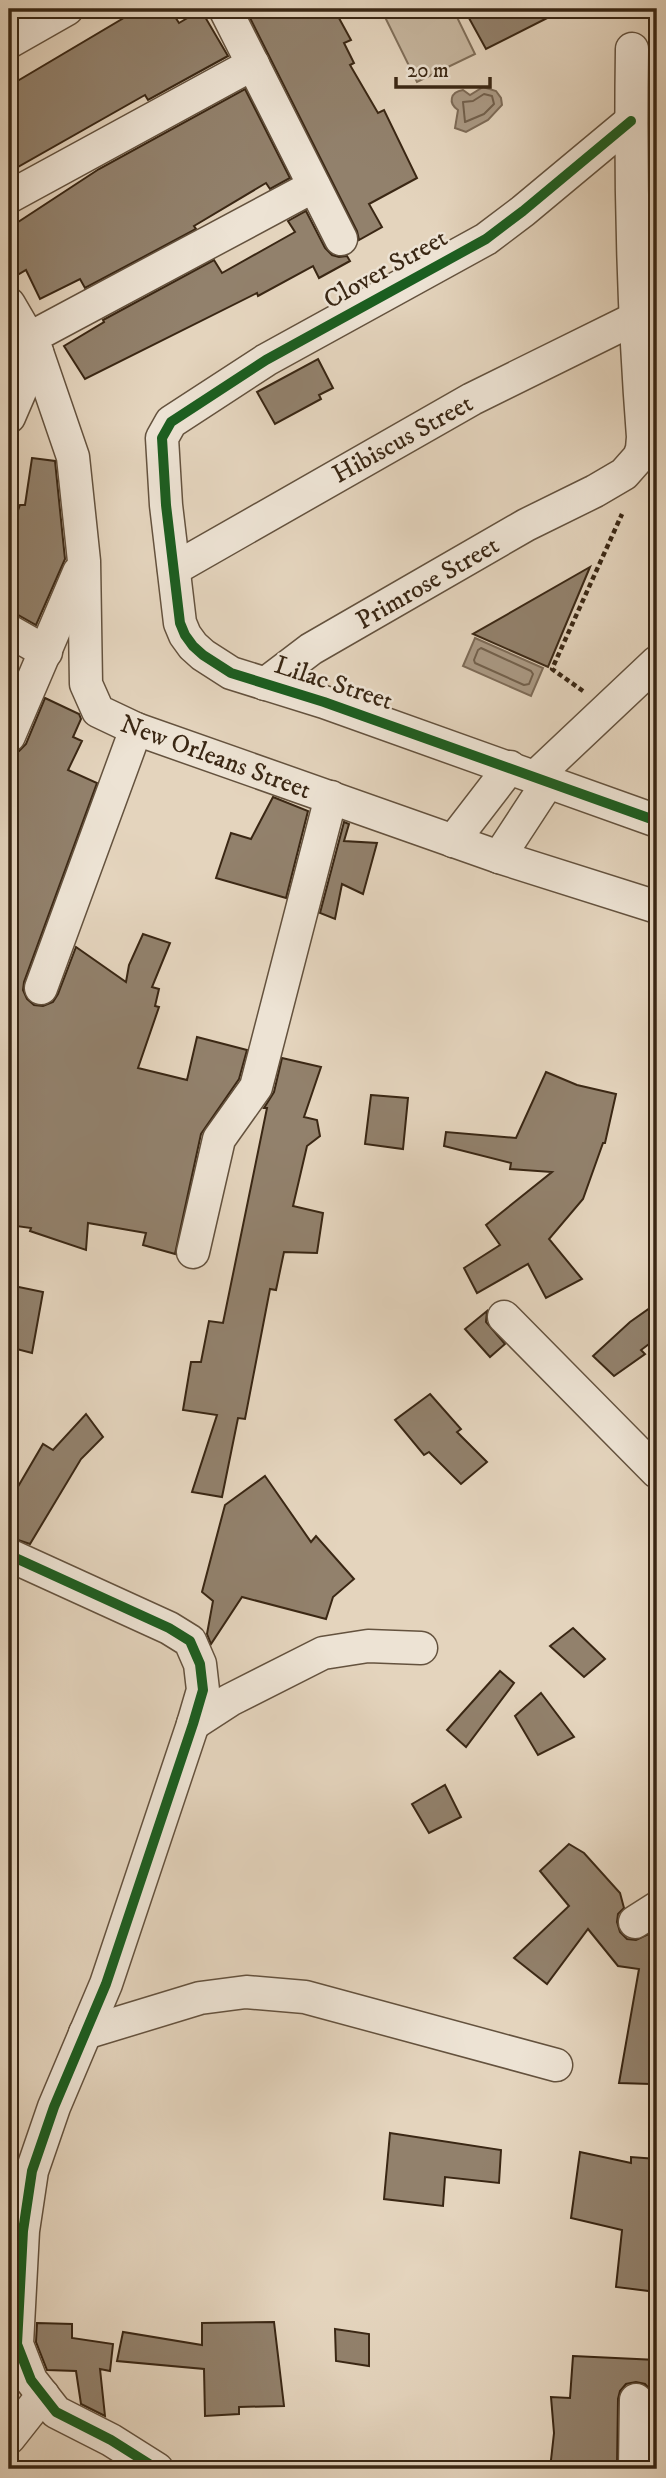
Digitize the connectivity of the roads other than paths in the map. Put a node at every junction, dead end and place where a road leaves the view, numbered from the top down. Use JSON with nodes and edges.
{"nodes":[{"id":1,"x":67,"y":9,"type":"edge"},
{"id":2,"x":225,"y":9,"type":"edge"},
{"id":3,"x":9,"y":42,"type":"edge"},
{"id":4,"x":632,"y":49,"type":"dead end"},
{"id":5,"x":253,"y":64,"type":"junction"},
{"id":6,"x":631,"y":121,"type":"junction"},
{"id":7,"x":314,"y":186,"type":"junction"},
{"id":8,"x":9,"y":197,"type":"edge"},
{"id":9,"x":341,"y":239,"type":"dead end"},
{"id":10,"x":9,"y":304,"type":"edge"},
{"id":11,"x":636,"y":318,"type":"junction"},
{"id":12,"x":33,"y":345,"type":"junction"},
{"id":13,"x":9,"y":417,"type":"edge"},
{"id":14,"x":162,"y":447,"type":"joint"},
{"id":15,"x":84,"y":561,"type":"junction"},
{"id":16,"x":174,"y":569,"type":"junction"},
{"id":17,"x":9,"y":631,"type":"edge"},
{"id":18,"x":46,"y":652,"type":"junction"},
{"id":19,"x":657,"y":662,"type":"edge"},
{"id":20,"x":265,"y":684,"type":"junction"},
{"id":21,"x":136,"y":729,"type":"junction"},
{"id":22,"x":9,"y":736,"type":"edge"},
{"id":23,"x":531,"y":775,"type":"junction"},
{"id":24,"x":331,"y":797,"type":"junction"},
{"id":25,"x":657,"y":821,"type":"edge"},
{"id":26,"x":453,"y":841,"type":"junction"},
{"id":27,"x":499,"y":857,"type":"junction"},
{"id":28,"x":657,"y":907,"type":"edge"},
{"id":29,"x":41,"y":988,"type":"dead end"},
{"id":30,"x":193,"y":1252,"type":"dead end"},
{"id":31,"x":504,"y":1317,"type":"dead end"},
{"id":32,"x":657,"y":1472,"type":"edge"},
{"id":33,"x":9,"y":1555,"type":"edge"},
{"id":34,"x":421,"y":1648,"type":"dead end"},
{"id":35,"x":193,"y":1724,"type":"junction"},
{"id":36,"x":85,"y":2033,"type":"junction"},
{"id":37,"x":556,"y":2065,"type":"dead end"},
{"id":38,"x":43,"y":2395,"type":"junction"},
{"id":39,"x":636,"y":2400,"type":"dead end"},
{"id":40,"x":9,"y":2438,"type":"edge"},
{"id":41,"x":157,"y":2469,"type":"edge"},
{"id":42,"x":635,"y":2469,"type":"edge"}],
"edges":[{"from":1,"to":3,"type":"street"},
{"from":2,"to":5,"type":"street"},
{"from":4,"to":6,"type":"street"},
{"from":5,"to":7,"type":"street"},
{"from":5,"to":8,"type":"street"},
{"from":6,"to":11,"type":"street"},
{"from":6,"to":14,"type":"street","name":"Clover Street"},
{"from":7,"to":9,"type":"street"},
{"from":7,"to":12,"type":"street"},
{"from":10,"to":12,"type":"street","name":"New Orleans Street"},
{"from":11,"to":16,"type":"street","name":"Hibiscus Street"},
{"from":11,"to":20,"type":"street","name":"Primrose Street"},
{"from":12,"to":13,"type":"street"},
{"from":12,"to":15,"type":"street","name":"New Orleans Street"},
{"from":14,"to":16,"type":"street","name":"Lilac Street"},
{"from":15,"to":18,"type":"street"},
{"from":15,"to":21,"type":"street","name":"New Orleans Street"},
{"from":16,"to":20,"type":"street","name":"Lilac Street"},
{"from":17,"to":18,"type":"street"},
{"from":18,"to":22,"type":"street"},
{"from":19,"to":23,"type":"street"},
{"from":20,"to":23,"type":"street","name":"Lilac Street"},
{"from":21,"to":24,"type":"street","name":"New Orleans Street"},
{"from":21,"to":29,"type":"street"},
{"from":23,"to":25,"type":"street","name":"Lilac Street"},
{"from":23,"to":26,"type":"street"},
{"from":23,"to":27,"type":"street"},
{"from":24,"to":26,"type":"street","name":"New Orleans Street"},
{"from":24,"to":30,"type":"street"},
{"from":26,"to":27,"type":"street","name":"New Orleans Street"},
{"from":27,"to":28,"type":"street","name":"New Orleans Street"},
{"from":31,"to":32,"type":"street"},
{"from":33,"to":35,"type":"street"},
{"from":34,"to":35,"type":"street"},
{"from":35,"to":36,"type":"street"},
{"from":36,"to":37,"type":"street"},
{"from":36,"to":38,"type":"street"},
{"from":38,"to":40,"type":"street"},
{"from":38,"to":41,"type":"street"},
{"from":39,"to":42,"type":"street"}]}
